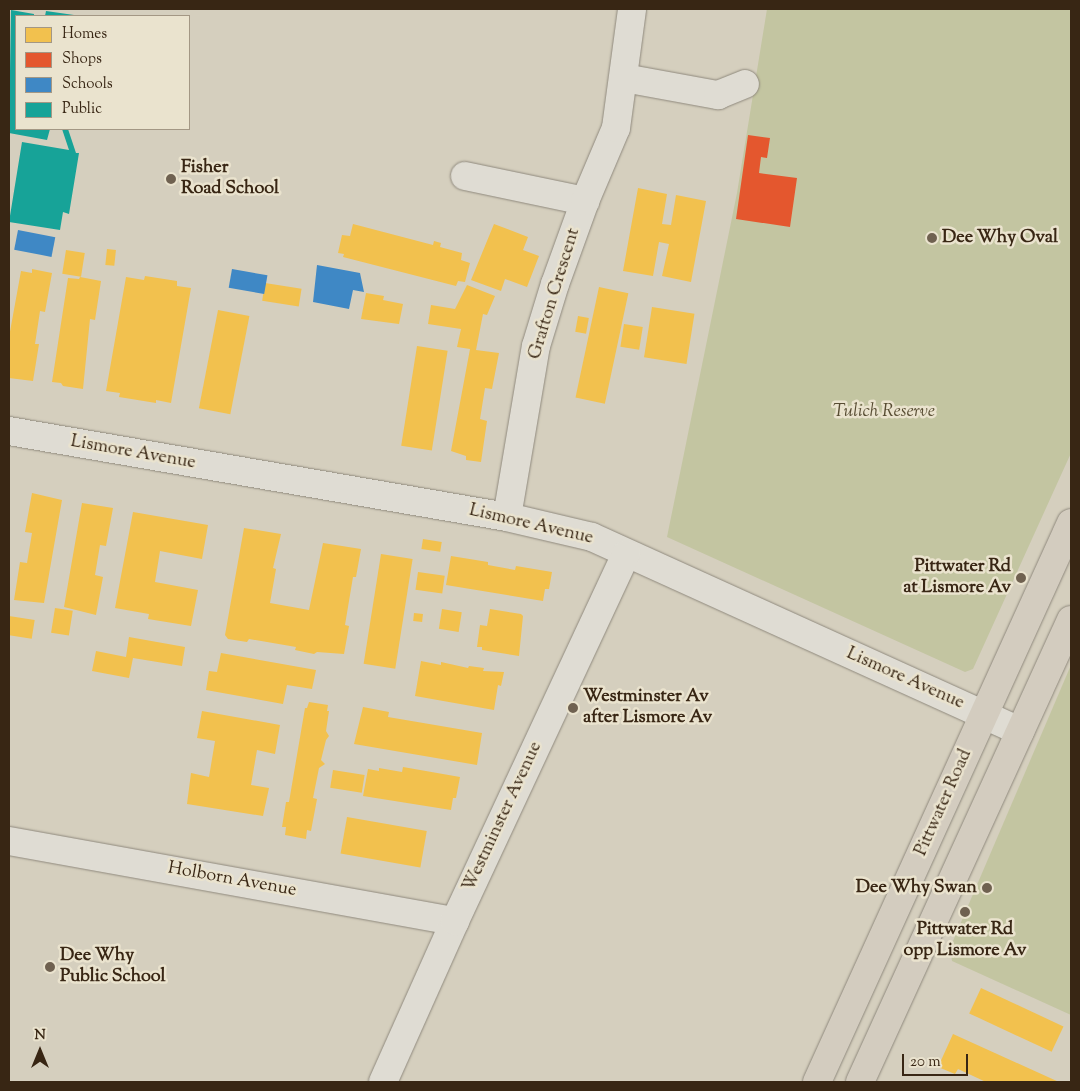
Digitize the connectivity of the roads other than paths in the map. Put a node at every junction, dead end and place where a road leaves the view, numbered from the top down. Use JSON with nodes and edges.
{"nodes":[{"id":1,"x":632,"y":9,"type":"edge"},
{"id":2,"x":624,"y":78,"type":"junction"},
{"id":3,"x":745,"y":84,"type":"dead end"},
{"id":4,"x":465,"y":176,"type":"dead end"},
{"id":5,"x":585,"y":201,"type":"junction"},
{"id":6,"x":9,"y":431,"type":"edge"},
{"id":7,"x":507,"y":517,"type":"junction"},
{"id":8,"x":1071,"y":523,"type":"edge"},
{"id":9,"x":626,"y":554,"type":"junction"},
{"id":10,"x":1071,"y":620,"type":"edge"},
{"id":11,"x":984,"y":714,"type":"junction"},
{"id":12,"x":1020,"y":731,"type":"junction"},
{"id":13,"x":9,"y":841,"type":"edge"},
{"id":14,"x":455,"y":921,"type":"junction"},
{"id":15,"x":384,"y":1082,"type":"edge"},
{"id":16,"x":817,"y":1082,"type":"edge"},
{"id":17,"x":860,"y":1082,"type":"edge"}],
"edges":[{"from":1,"to":2,"type":"street","name":"Grafton Crescent"},
{"from":2,"to":3,"type":"street"},
{"from":2,"to":5,"type":"street","name":"Grafton Crescent"},
{"from":4,"to":5,"type":"street"},
{"from":5,"to":7,"type":"street","name":"Grafton Crescent"},
{"from":6,"to":7,"type":"street","name":"Lismore Avenue"},
{"from":7,"to":9,"type":"street","name":"Lismore Avenue"},
{"from":8,"to":11,"type":"highway","name":"Pittwater Road"},
{"from":9,"to":11,"type":"street","name":"Lismore Avenue"},
{"from":9,"to":14,"type":"street","name":"Westminster Avenue"},
{"from":10,"to":12,"type":"highway"},
{"from":11,"to":12,"type":"street","name":"Lismore Avenue"},
{"from":11,"to":16,"type":"highway","name":"Pittwater Road"},
{"from":12,"to":17,"type":"highway"},
{"from":13,"to":14,"type":"street","name":"Holborn Avenue"},
{"from":14,"to":15,"type":"street","name":"Westminster Avenue"}]}
